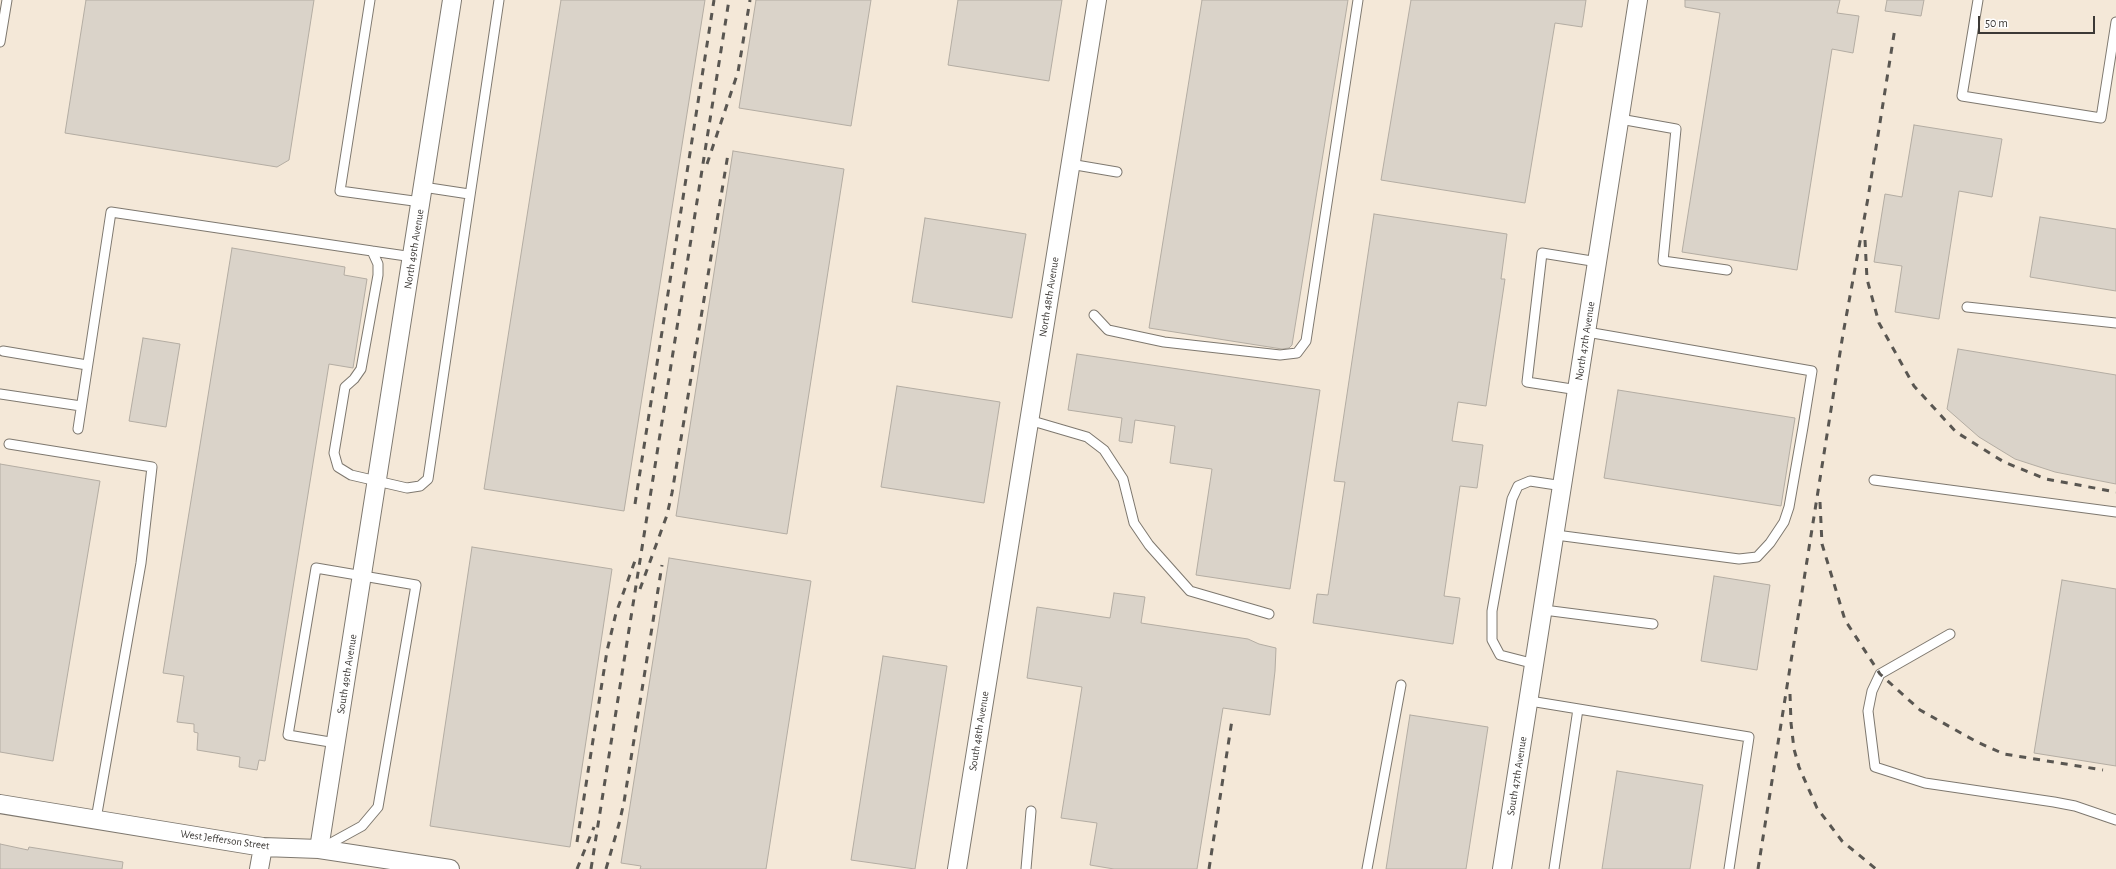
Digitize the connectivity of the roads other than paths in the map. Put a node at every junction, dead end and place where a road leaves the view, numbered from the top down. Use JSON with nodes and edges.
{"nodes":[{"id":1,"x":7,"y":0,"type":"edge"},
{"id":2,"x":370,"y":0,"type":"edge"},
{"id":3,"x":452,"y":0,"type":"edge"},
{"id":4,"x":499,"y":0,"type":"edge"},
{"id":5,"x":1097,"y":0,"type":"edge"},
{"id":6,"x":1358,"y":0,"type":"edge"},
{"id":7,"x":1638,"y":0,"type":"edge"},
{"id":8,"x":1978,"y":0,"type":"edge"},
{"id":9,"x":2116,"y":22,"type":"edge"},
{"id":10,"x":0,"y":42,"type":"edge"},
{"id":11,"x":1620,"y":119,"type":"junction"},
{"id":12,"x":1070,"y":164,"type":"junction"},
{"id":13,"x":1117,"y":172,"type":"dead end"},
{"id":14,"x":422,"y":194,"type":"junction"},
{"id":15,"x":469,"y":194,"type":"junction"},
{"id":16,"x":372,"y":251,"type":"junction"},
{"id":17,"x":412,"y":257,"type":"junction"},
{"id":18,"x":1598,"y":262,"type":"junction"},
{"id":19,"x":1727,"y":270,"type":"dead end"},
{"id":20,"x":1967,"y":307,"type":"dead end"},
{"id":21,"x":1094,"y":315,"type":"dead end"},
{"id":22,"x":2116,"y":323,"type":"edge"},
{"id":23,"x":1587,"y":332,"type":"junction"},
{"id":24,"x":3,"y":352,"type":"dead end"},
{"id":25,"x":87,"y":365,"type":"junction"},
{"id":26,"x":1578,"y":390,"type":"junction"},
{"id":27,"x":0,"y":394,"type":"edge"},
{"id":28,"x":81,"y":406,"type":"junction"},
{"id":29,"x":1029,"y":420,"type":"junction"},
{"id":30,"x":78,"y":429,"type":"dead end"},
{"id":31,"x":9,"y":444,"type":"dead end"},
{"id":32,"x":1874,"y":480,"type":"dead end"},
{"id":33,"x":1563,"y":486,"type":"junction"},
{"id":34,"x":376,"y":490,"type":"junction"},
{"id":35,"x":2116,"y":512,"type":"edge"},
{"id":36,"x":1556,"y":535,"type":"junction"},
{"id":37,"x":363,"y":576,"type":"junction"},
{"id":38,"x":1001,"y":593,"type":"joint"},
{"id":39,"x":1544,"y":610,"type":"junction"},
{"id":40,"x":1270,"y":614,"type":"dead end"},
{"id":41,"x":1653,"y":624,"type":"dead end"},
{"id":42,"x":1950,"y":634,"type":"dead end"},
{"id":43,"x":1535,"y":664,"type":"junction"},
{"id":44,"x":1532,"y":683,"type":"joint"},
{"id":45,"x":1401,"y":685,"type":"dead end"},
{"id":46,"x":1530,"y":701,"type":"junction"},
{"id":47,"x":1578,"y":709,"type":"junction"},
{"id":48,"x":336,"y":743,"type":"junction"},
{"id":49,"x":0,"y":804,"type":"edge"},
{"id":50,"x":1031,"y":811,"type":"dead end"},
{"id":51,"x":96,"y":819,"type":"junction"},
{"id":52,"x":2116,"y":820,"type":"edge"},
{"id":53,"x":263,"y":847,"type":"junction"},
{"id":54,"x":319,"y":849,"type":"junction"},
{"id":55,"x":259,"y":869,"type":"edge"},
{"id":56,"x":450,"y":869,"type":"edge"},
{"id":57,"x":957,"y":869,"type":"edge"},
{"id":58,"x":1026,"y":869,"type":"edge"},
{"id":59,"x":1367,"y":869,"type":"edge"},
{"id":60,"x":1502,"y":869,"type":"edge"},
{"id":61,"x":1554,"y":869,"type":"edge"},
{"id":62,"x":1729,"y":869,"type":"edge"}],
"edges":[{"from":1,"to":10,"type":"lane"},
{"from":2,"to":14,"type":"lane"},
{"from":3,"to":14,"type":"street","name":"North 49th Avenue"},
{"from":4,"to":15,"type":"lane"},
{"from":5,"to":12,"type":"street","name":"North 48th Avenue"},
{"from":6,"to":21,"type":"lane"},
{"from":7,"to":11,"type":"street","name":"North 47th Avenue"},
{"from":8,"to":9,"type":"lane"},
{"from":11,"to":18,"type":"street","name":"North 47th Avenue"},
{"from":11,"to":19,"type":"lane"},
{"from":12,"to":13,"type":"lane"},
{"from":12,"to":29,"type":"street","name":"North 48th Avenue"},
{"from":14,"to":15,"type":"lane"},
{"from":14,"to":17,"type":"street","name":"North 49th Avenue"},
{"from":15,"to":34,"type":"lane"},
{"from":16,"to":17,"type":"lane"},
{"from":16,"to":25,"type":"lane"},
{"from":16,"to":34,"type":"lane"},
{"from":17,"to":34,"type":"street","name":"North 49th Avenue"},
{"from":18,"to":23,"type":"street","name":"North 47th Avenue"},
{"from":18,"to":26,"type":"lane"},
{"from":20,"to":22,"type":"lane"},
{"from":23,"to":26,"type":"street","name":"North 47th Avenue"},
{"from":23,"to":36,"type":"lane"},
{"from":24,"to":25,"type":"lane"},
{"from":25,"to":28,"type":"lane"},
{"from":26,"to":33,"type":"street","name":"North 47th Avenue"},
{"from":27,"to":28,"type":"lane"},
{"from":28,"to":30,"type":"lane"},
{"from":29,"to":38,"type":"street","name":"North 48th Avenue"},
{"from":29,"to":40,"type":"lane"},
{"from":31,"to":51,"type":"lane"},
{"from":32,"to":35,"type":"lane"},
{"from":33,"to":36,"type":"street","name":"North 47th Avenue"},
{"from":33,"to":43,"type":"lane"},
{"from":34,"to":37,"type":"street","name":"South 49th Avenue"},
{"from":36,"to":39,"type":"street","name":"North 47th Avenue"},
{"from":37,"to":48,"type":"street","name":"South 49th Avenue"},
{"from":37,"to":48,"type":"lane"},
{"from":37,"to":54,"type":"lane"},
{"from":38,"to":57,"type":"street","name":"South 48th Avenue"},
{"from":39,"to":41,"type":"lane"},
{"from":39,"to":43,"type":"street","name":"North 47th Avenue"},
{"from":42,"to":52,"type":"lane"},
{"from":43,"to":44,"type":"street","name":"North 47th Avenue"},
{"from":44,"to":46,"type":"street","name":"South 47th Avenue"},
{"from":45,"to":59,"type":"lane"},
{"from":46,"to":47,"type":"lane"},
{"from":46,"to":60,"type":"street","name":"South 47th Avenue"},
{"from":47,"to":61,"type":"lane"},
{"from":47,"to":62,"type":"lane"},
{"from":48,"to":54,"type":"street","name":"South 49th Avenue"},
{"from":49,"to":51,"type":"street","name":"West Jefferson Street"},
{"from":50,"to":58,"type":"lane"},
{"from":51,"to":53,"type":"street","name":"West Jefferson Street"},
{"from":53,"to":54,"type":"street","name":"West Jefferson Street"},
{"from":53,"to":55,"type":"street"},
{"from":54,"to":56,"type":"street","name":"West Jefferson Street"}]}
